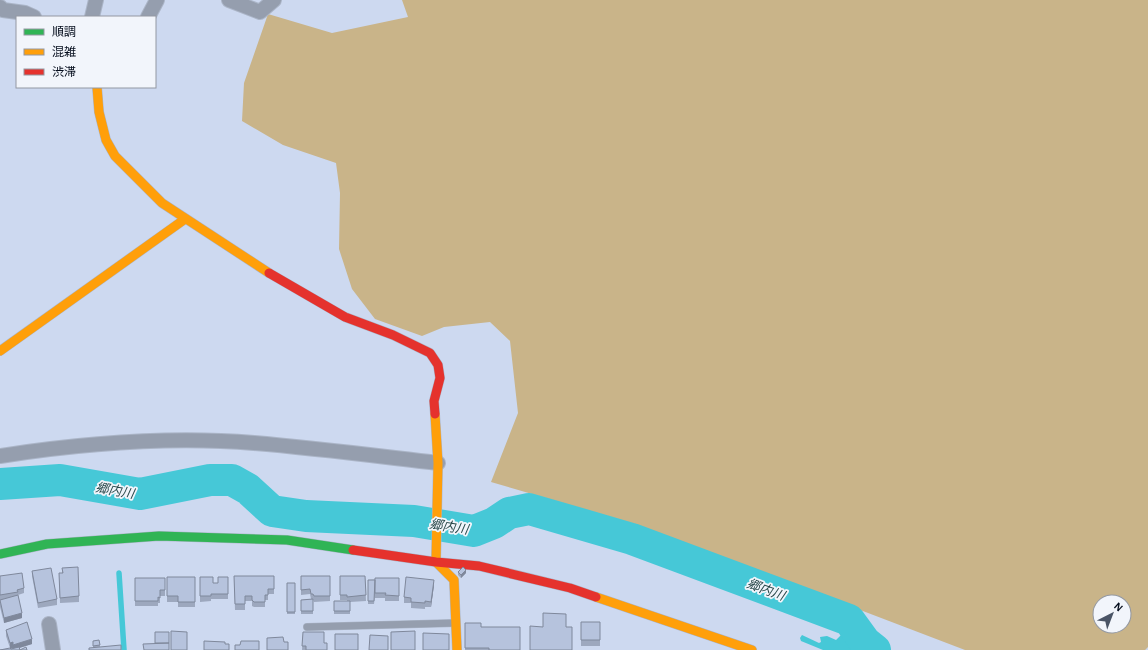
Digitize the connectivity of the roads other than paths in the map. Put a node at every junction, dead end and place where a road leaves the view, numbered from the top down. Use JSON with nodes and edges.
{"nodes":[{"id":1,"x":96,"y":0,"type":"edge"},
{"id":2,"x":157,"y":0,"type":"edge"},
{"id":3,"x":229,"y":0,"type":"edge"},
{"id":4,"x":274,"y":0,"type":"edge"},
{"id":5,"x":0,"y":7,"type":"edge"},
{"id":6,"x":32,"y":16,"type":"edge"},
{"id":7,"x":92,"y":16,"type":"edge"},
{"id":8,"x":149,"y":16,"type":"edge"},
{"id":9,"x":97,"y":88,"type":"edge"},
{"id":10,"x":185,"y":219,"type":"junction"},
{"id":11,"x":0,"y":351,"type":"edge"},
{"id":12,"x":0,"y":456,"type":"edge"},
{"id":13,"x":438,"y":463,"type":"junction"},
{"id":14,"x":0,"y":554,"type":"edge"},
{"id":15,"x":436,"y":562,"type":"junction"},
{"id":16,"x":456,"y":623,"type":"junction"},
{"id":17,"x":49,"y":624,"type":"dead end"},
{"id":18,"x":307,"y":627,"type":"dead end"},
{"id":19,"x":52,"y":650,"type":"edge"},
{"id":20,"x":457,"y":650,"type":"edge"},
{"id":21,"x":752,"y":650,"type":"edge"}],
"edges":[{"from":1,"to":7,"type":"street"},
{"from":2,"to":8,"type":"street"},
{"from":3,"to":4,"type":"street"},
{"from":5,"to":6,"type":"street"},
{"from":9,"to":10,"type":"street"},
{"from":10,"to":11,"type":"street"},
{"from":10,"to":13,"type":"street"},
{"from":12,"to":13,"type":"street"},
{"from":13,"to":15,"type":"street"},
{"from":14,"to":15,"type":"street"},
{"from":15,"to":16,"type":"street"},
{"from":15,"to":21,"type":"street"},
{"from":16,"to":18,"type":"lane"},
{"from":16,"to":20,"type":"street"},
{"from":17,"to":19,"type":"street"}]}
